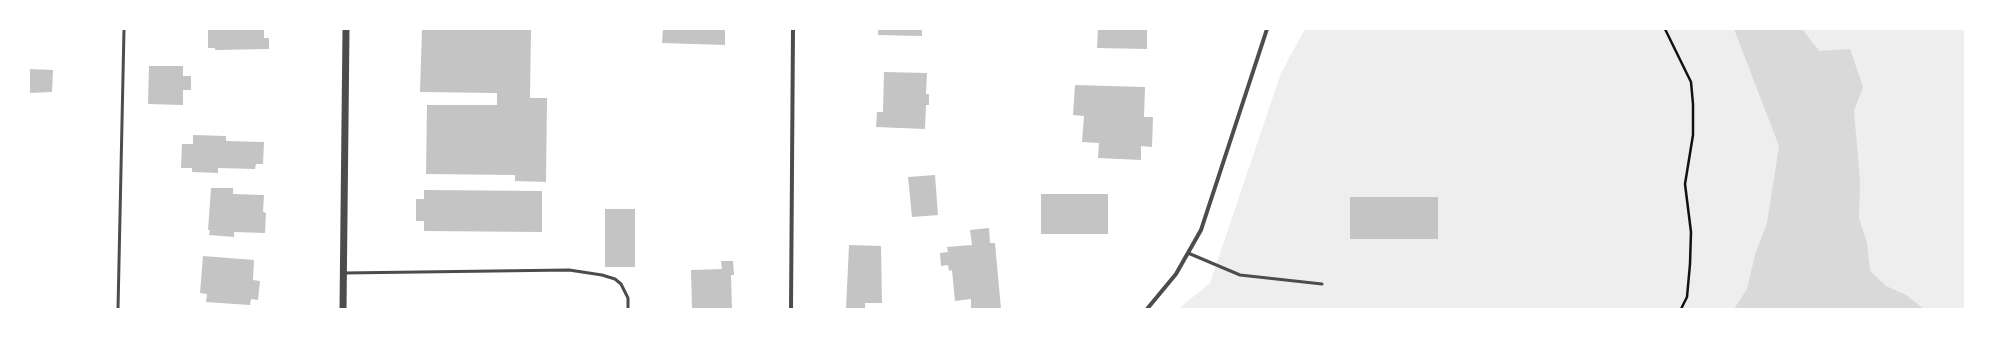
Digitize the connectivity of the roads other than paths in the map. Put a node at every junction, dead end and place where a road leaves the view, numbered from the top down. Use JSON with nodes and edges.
{"nodes":[{"id":1,"x":124,"y":29,"type":"edge"},
{"id":2,"x":346,"y":29,"type":"edge"},
{"id":3,"x":793,"y":29,"type":"edge"},
{"id":4,"x":1267,"y":29,"type":"edge"},
{"id":5,"x":1188,"y":253,"type":"junction"},
{"id":6,"x":343,"y":273,"type":"junction"},
{"id":7,"x":1322,"y":284,"type":"dead end"},
{"id":8,"x":118,"y":309,"type":"edge"},
{"id":9,"x":343,"y":309,"type":"edge"},
{"id":10,"x":628,"y":309,"type":"edge"},
{"id":11,"x":791,"y":309,"type":"edge"},
{"id":12,"x":1147,"y":309,"type":"edge"}],
"edges":[{"from":1,"to":8,"type":"lane"},
{"from":2,"to":6,"type":"street"},
{"from":3,"to":11,"type":"street"},
{"from":4,"to":5,"type":"street"},
{"from":5,"to":7,"type":"lane"},
{"from":5,"to":12,"type":"street"},
{"from":6,"to":9,"type":"street"},
{"from":6,"to":10,"type":"lane"}]}
